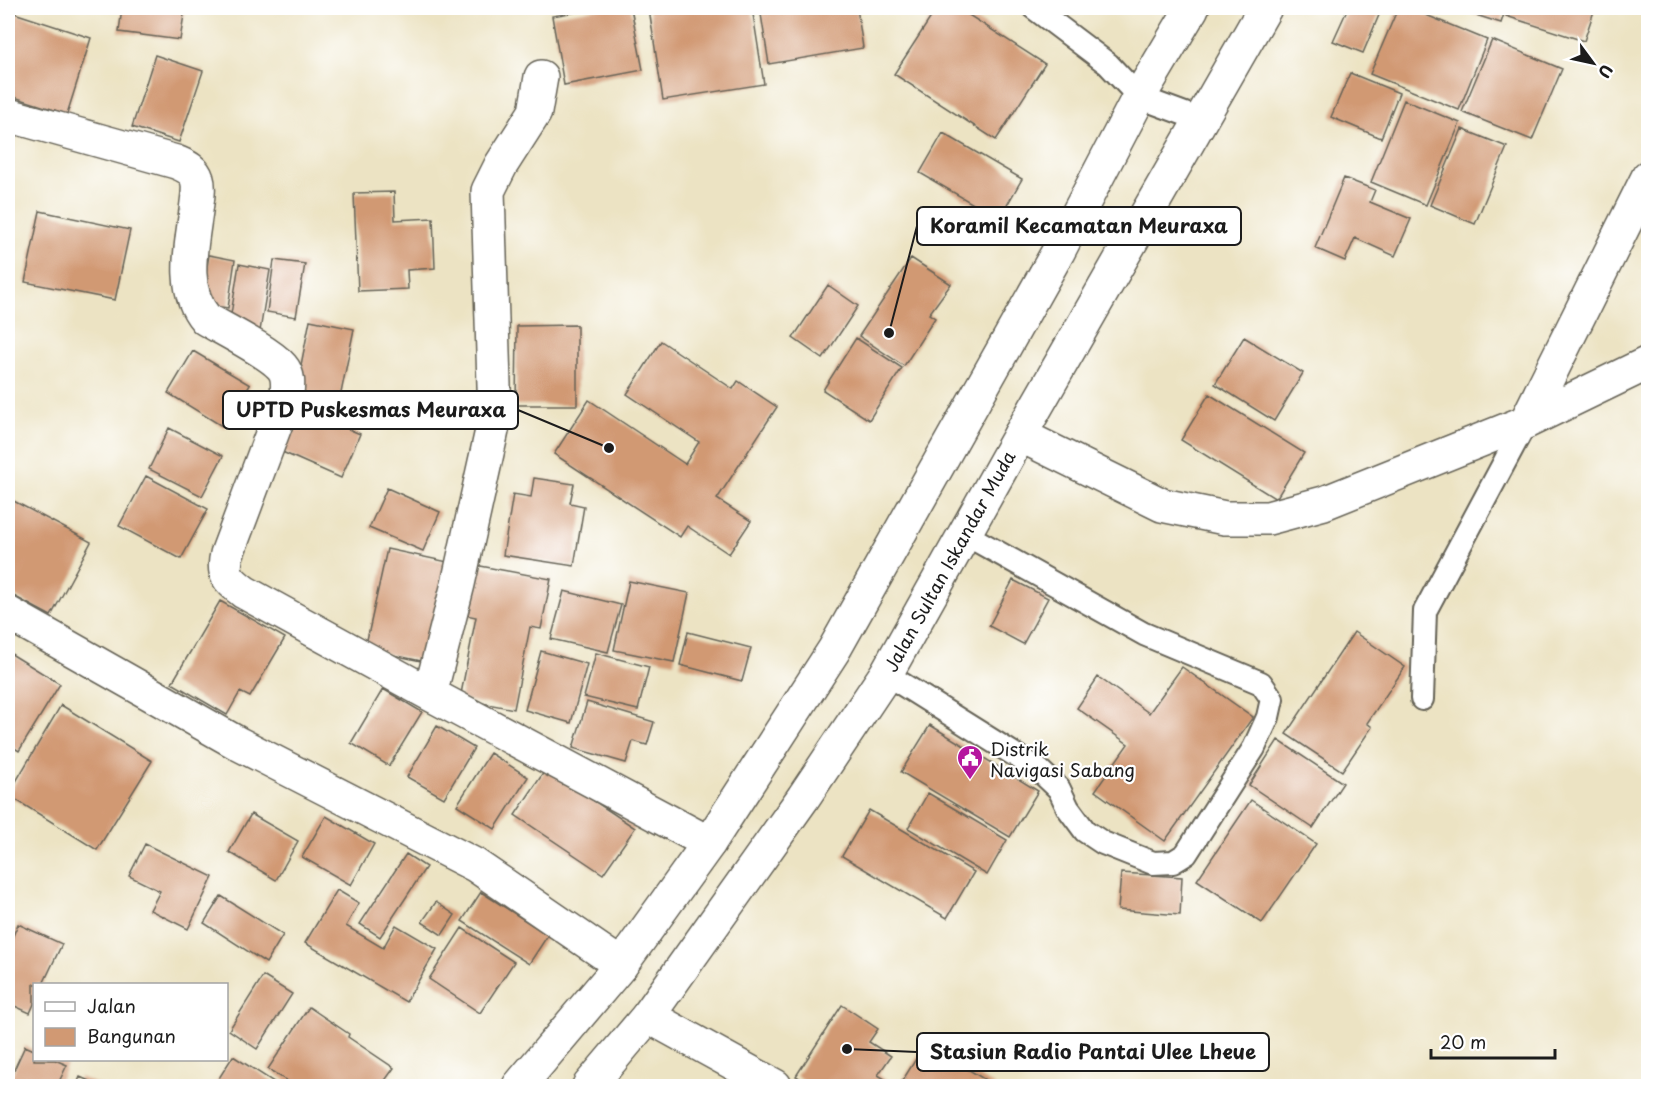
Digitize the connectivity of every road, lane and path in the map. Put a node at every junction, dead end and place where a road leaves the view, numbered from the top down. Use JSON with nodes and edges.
{"nodes":[{"id":1,"x":1034,"y":8,"type":"edge"},
{"id":2,"x":1192,"y":8,"type":"edge"},
{"id":3,"x":1265,"y":8,"type":"edge"},
{"id":4,"x":541,"y":77,"type":"dead end"},
{"id":5,"x":1139,"y":97,"type":"junction"},
{"id":6,"x":8,"y":115,"type":"edge"},
{"id":7,"x":1201,"y":120,"type":"junction"},
{"id":8,"x":1648,"y":177,"type":"edge"},
{"id":9,"x":1648,"y":363,"type":"edge"},
{"id":10,"x":1526,"y":422,"type":"junction"},
{"id":11,"x":1020,"y":435,"type":"junction"},
{"id":12,"x":965,"y":534,"type":"junction"},
{"id":13,"x":8,"y":613,"type":"edge"},
{"id":14,"x":886,"y":674,"type":"junction"},
{"id":15,"x":430,"y":694,"type":"junction"},
{"id":16,"x":1422,"y":699,"type":"dead end"},
{"id":17,"x":709,"y":843,"type":"junction"},
{"id":18,"x":621,"y":965,"type":"junction"},
{"id":19,"x":648,"y":1016,"type":"junction"},
{"id":20,"x":519,"y":1086,"type":"edge"},
{"id":21,"x":589,"y":1086,"type":"edge"},
{"id":22,"x":775,"y":1086,"type":"edge"}],
"edges":[{"from":1,"to":5,"type":"lane"},
{"from":2,"to":5,"type":"main road"},
{"from":3,"to":7,"type":"main road","name":"Jalan Sultan Iskandar Muda"},
{"from":4,"to":15,"type":"main road"},
{"from":5,"to":7,"type":"lane"},
{"from":5,"to":17,"type":"main road"},
{"from":6,"to":15,"type":"main road"},
{"from":7,"to":11,"type":"main road","name":"Jalan Sultan Iskandar Muda"},
{"from":8,"to":10,"type":"main road"},
{"from":9,"to":10,"type":"main road"},
{"from":10,"to":11,"type":"main road"},
{"from":10,"to":16,"type":"lane"},
{"from":11,"to":12,"type":"main road","name":"Jalan Sultan Iskandar Muda"},
{"from":12,"to":14,"type":"main road","name":"Jalan Sultan Iskandar Muda"},
{"from":12,"to":14,"type":"lane"},
{"from":13,"to":18,"type":"main road"},
{"from":14,"to":19,"type":"main road","name":"Jalan Sultan Iskandar Muda"},
{"from":15,"to":17,"type":"main road"},
{"from":17,"to":18,"type":"main road"},
{"from":18,"to":20,"type":"main road"},
{"from":19,"to":21,"type":"main road","name":"Jalan Sultan Iskandar Muda"},
{"from":19,"to":22,"type":"main road"}]}
